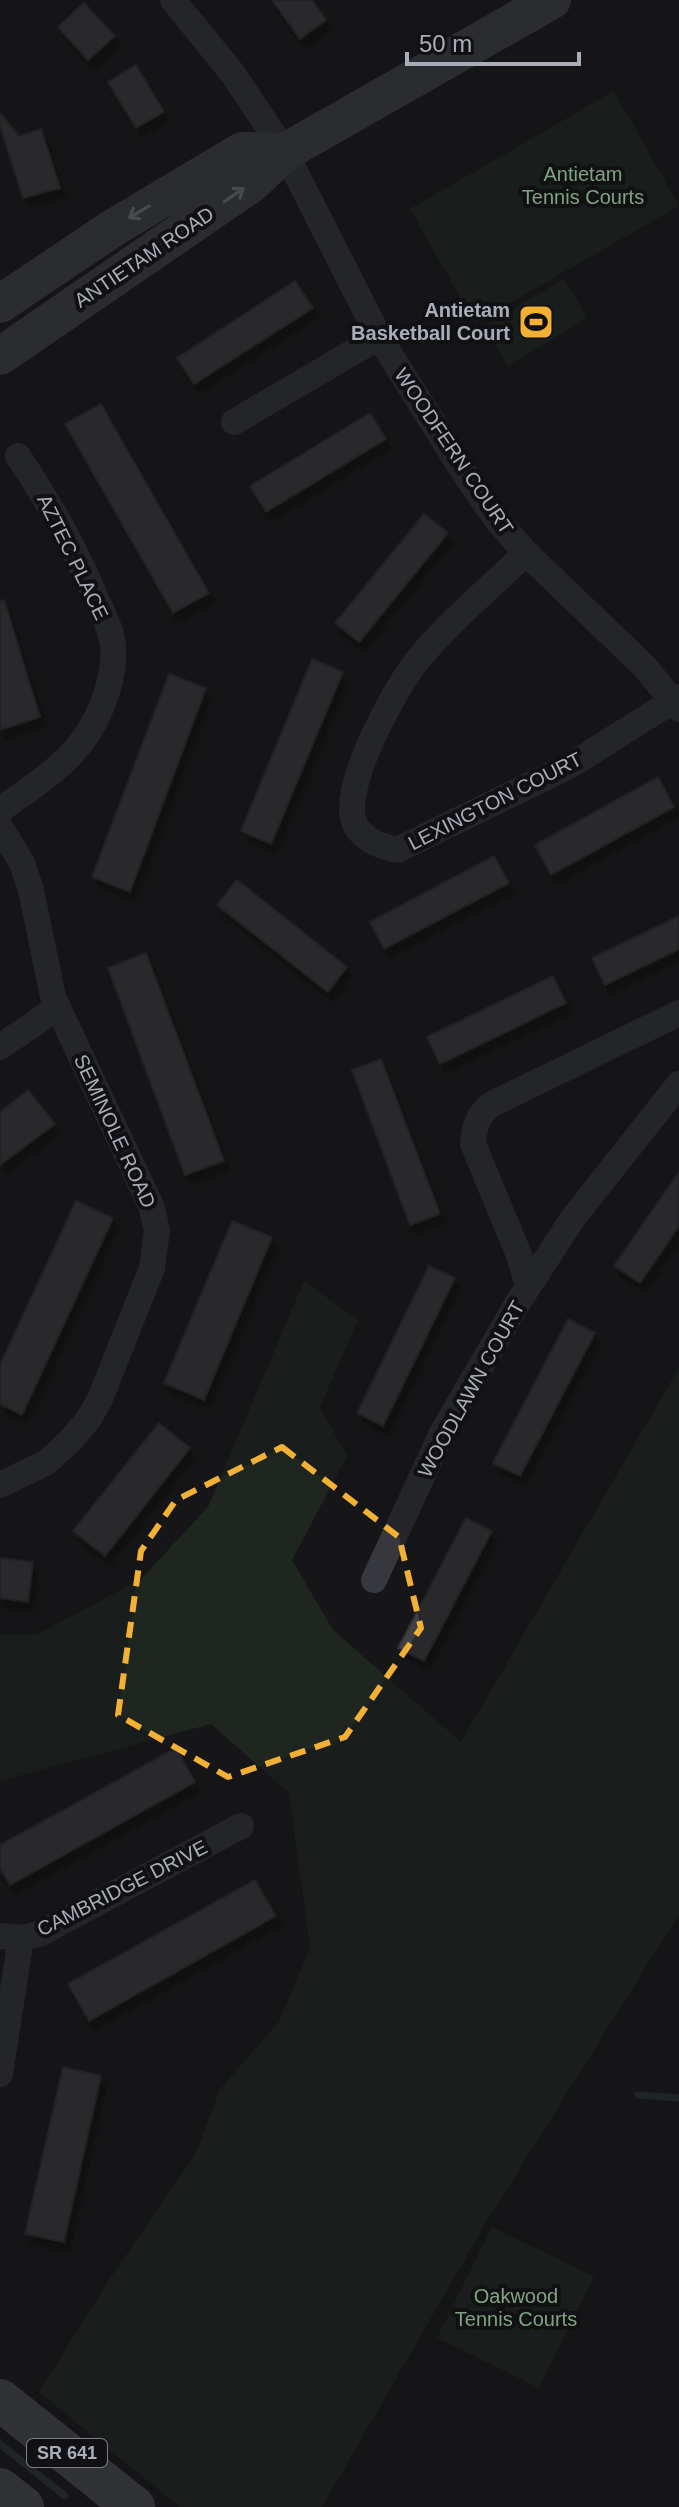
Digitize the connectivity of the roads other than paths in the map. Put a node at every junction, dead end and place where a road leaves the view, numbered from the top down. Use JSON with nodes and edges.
{"nodes":[{"id":1,"x":173,"y":0,"type":"edge"},
{"id":2,"x":552,"y":0,"type":"edge"},
{"id":3,"x":285,"y":152,"type":"junction"},
{"id":4,"x":0,"y":304,"type":"edge"},
{"id":5,"x":379,"y":337,"type":"junction"},
{"id":6,"x":0,"y":356,"type":"edge"},
{"id":7,"x":234,"y":422,"type":"dead end"},
{"id":8,"x":18,"y":456,"type":"dead end"},
{"id":9,"x":526,"y":553,"type":"junction"},
{"id":10,"x":677,"y":702,"type":"edge"},
{"id":11,"x":0,"y":810,"type":"edge"},
{"id":12,"x":0,"y":827,"type":"edge"},
{"id":13,"x":58,"y":1007,"type":"junction"},
{"id":14,"x":679,"y":1013,"type":"edge"},
{"id":15,"x":0,"y":1047,"type":"edge"},
{"id":16,"x":679,"y":1084,"type":"edge"},
{"id":17,"x":528,"y":1286,"type":"junction"},
{"id":18,"x":0,"y":1485,"type":"edge"},
{"id":19,"x":374,"y":1580,"type":"dead end"},
{"id":20,"x":241,"y":1826,"type":"dead end"},
{"id":21,"x":10,"y":1937,"type":"edge"},
{"id":22,"x":0,"y":2074,"type":"edge"},
{"id":23,"x":0,"y":2400,"type":"edge"},
{"id":24,"x":0,"y":2489,"type":"edge"},
{"id":25,"x":23,"y":2507,"type":"edge"},
{"id":26,"x":134,"y":2507,"type":"edge"}],
"edges":[{"from":1,"to":3,"type":"street","name":"WOODFERN COURT"},
{"from":2,"to":3,"type":"street","name":"ANTIETAM ROAD"},
{"from":3,"to":4,"type":"street","name":"ANTIETAM ROAD","one_way":true},
{"from":3,"to":5,"type":"street","name":"WOODFERN COURT"},
{"from":6,"to":3,"type":"street","name":"ANTIETAM ROAD","one_way":true},
{"from":5,"to":7,"type":"street"},
{"from":5,"to":9,"type":"street","name":"WOODFERN COURT"},
{"from":8,"to":11,"type":"street","name":"AZTEC PLACE"},
{"from":9,"to":10,"type":"street","name":"WOODFERN COURT"},
{"from":9,"to":10,"type":"street","name":"LEXINGTON COURT"},
{"from":12,"to":13,"type":"street","name":"SEMINOLE ROAD"},
{"from":13,"to":15,"type":"street"},
{"from":13,"to":18,"type":"street","name":"SEMINOLE ROAD"},
{"from":14,"to":17,"type":"street","name":"WOODLAWN COURT"},
{"from":16,"to":17,"type":"street","name":"WOODLAWN COURT"},
{"from":17,"to":19,"type":"street","name":"WOODLAWN COURT"},
{"from":20,"to":21,"type":"street","name":"CAMBRIDGE DRIVE"},
{"from":21,"to":22,"type":"street"},
{"from":23,"to":26,"type":"main road","number":"SR 641"},
{"from":24,"to":25,"type":"main road"}]}
